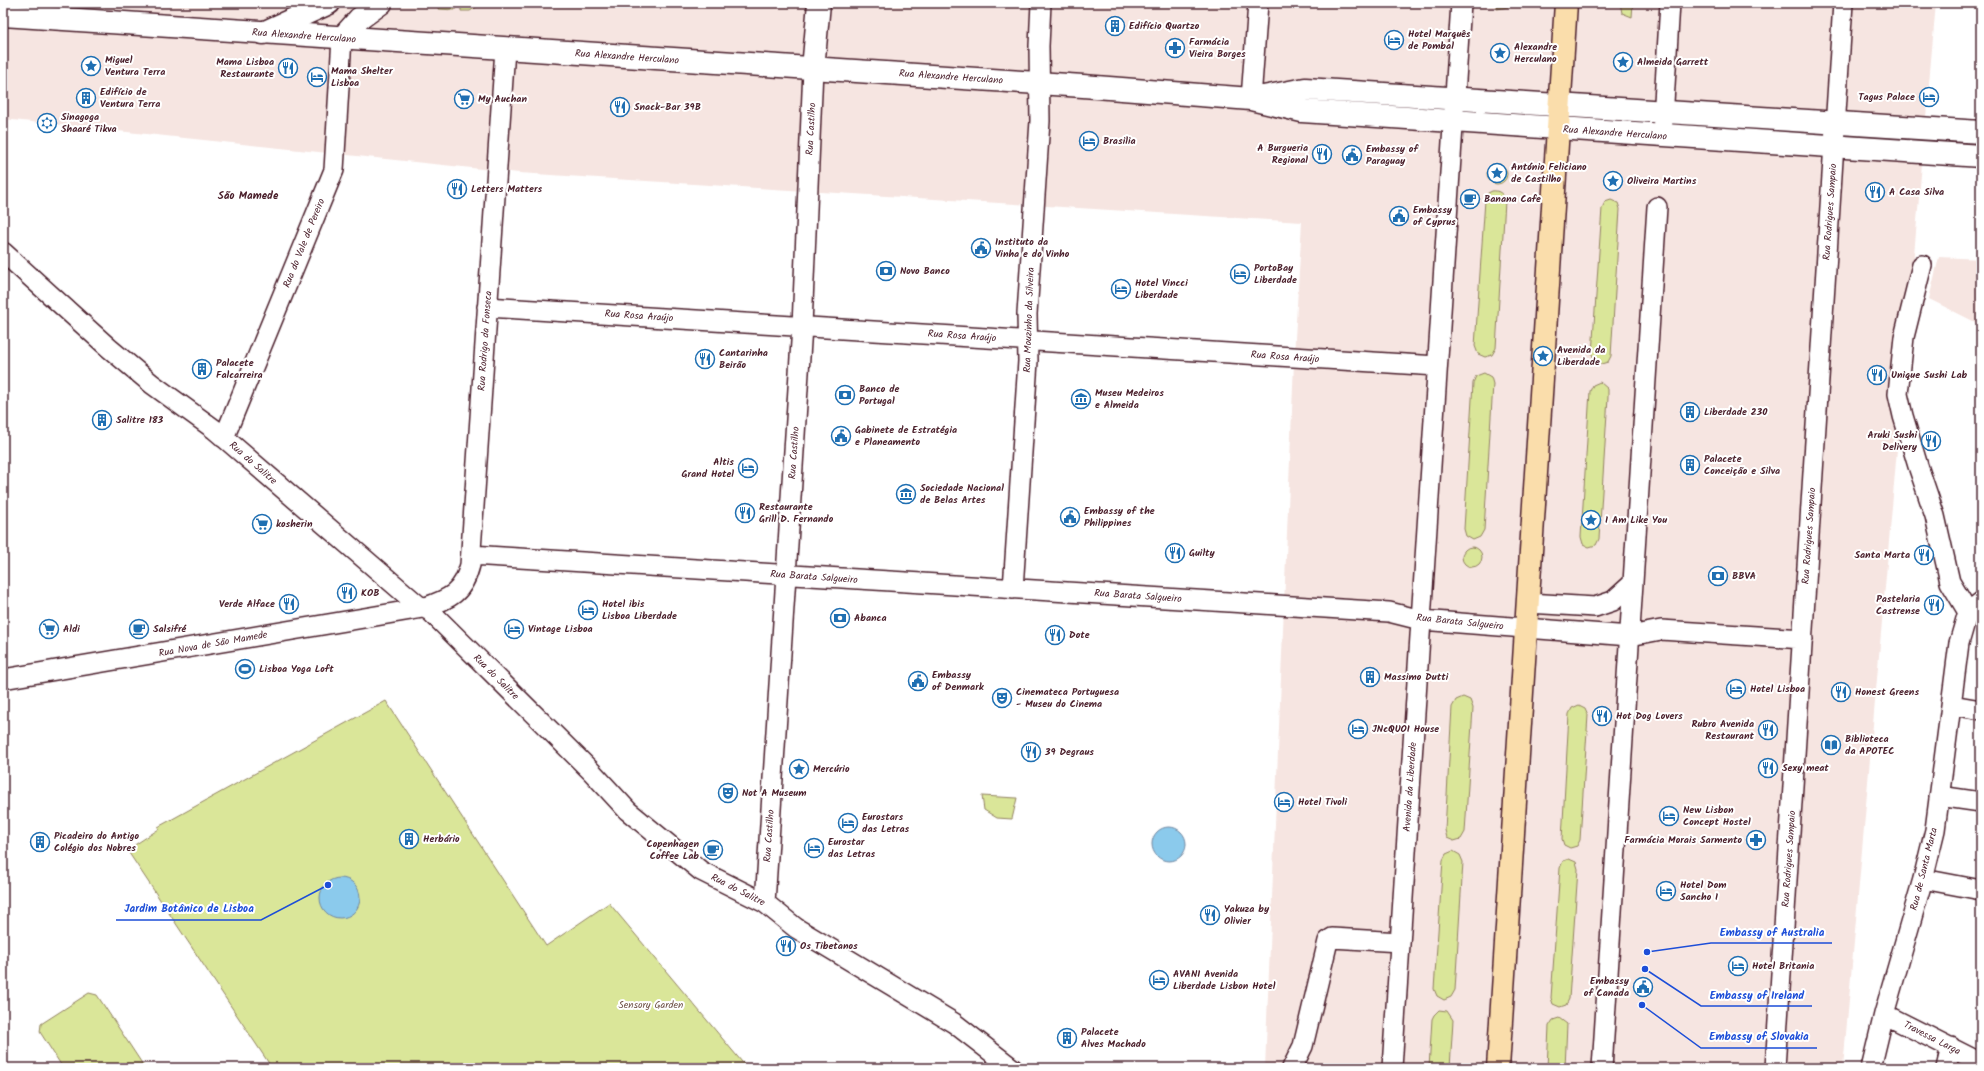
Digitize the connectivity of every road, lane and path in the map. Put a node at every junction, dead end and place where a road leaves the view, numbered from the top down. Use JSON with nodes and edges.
{"nodes":[{"id":1,"x":329,"y":3,"type":"edge"},
{"id":2,"x":381,"y":3,"type":"edge"},
{"id":3,"x":820,"y":3,"type":"edge"},
{"id":4,"x":1041,"y":3,"type":"edge"},
{"id":5,"x":1258,"y":3,"type":"edge"},
{"id":6,"x":1460,"y":3,"type":"edge"},
{"id":7,"x":1566,"y":3,"type":"edge"},
{"id":8,"x":1670,"y":3,"type":"edge"},
{"id":9,"x":1843,"y":3,"type":"edge"},
{"id":10,"x":3,"y":15,"type":"edge"},
{"id":11,"x":263,"y":33,"type":"junction"},
{"id":12,"x":342,"y":38,"type":"junction"},
{"id":13,"x":506,"y":49,"type":"junction"},
{"id":14,"x":813,"y":69,"type":"junction"},
{"id":15,"x":1039,"y":83,"type":"junction"},
{"id":16,"x":1454,"y":98,"type":"junction"},
{"id":17,"x":1251,"y":99,"type":"junction"},
{"id":18,"x":1559,"y":105,"type":"junction"},
{"id":19,"x":1663,"y":112,"type":"junction"},
{"id":20,"x":1453,"y":122,"type":"junction"},
{"id":21,"x":1836,"y":124,"type":"junction"},
{"id":22,"x":1558,"y":129,"type":"junction"},
{"id":23,"x":1981,"y":132,"type":"edge"},
{"id":24,"x":1662,"y":136,"type":"junction"},
{"id":25,"x":1834,"y":147,"type":"junction"},
{"id":26,"x":1981,"y":156,"type":"edge"},
{"id":27,"x":1657,"y":207,"type":"dead end"},
{"id":28,"x":3,"y":252,"type":"edge"},
{"id":29,"x":1922,"y":266,"type":"dead end"},
{"id":30,"x":487,"y":307,"type":"junction"},
{"id":31,"x":802,"y":326,"type":"junction"},
{"id":32,"x":1028,"y":340,"type":"junction"},
{"id":33,"x":1437,"y":366,"type":"junction"},
{"id":34,"x":224,"y":438,"type":"junction"},
{"id":35,"x":470,"y":554,"type":"junction"},
{"id":36,"x":786,"y":575,"type":"junction"},
{"id":37,"x":1633,"y":583,"type":"junction"},
{"id":38,"x":1013,"y":589,"type":"junction"},
{"id":39,"x":1528,"y":604,"type":"junction"},
{"id":40,"x":1974,"y":607,"type":"edge"},
{"id":41,"x":424,"y":608,"type":"junction"},
{"id":42,"x":1421,"y":620,"type":"junction"},
{"id":43,"x":1526,"y":629,"type":"junction"},
{"id":44,"x":1630,"y":636,"type":"junction"},
{"id":45,"x":1803,"y":639,"type":"junction"},
{"id":46,"x":3,"y":679,"type":"edge"},
{"id":47,"x":1952,"y":705,"type":"junction"},
{"id":48,"x":1981,"y":710,"type":"edge"},
{"id":49,"x":1939,"y":796,"type":"junction"},
{"id":50,"x":1981,"y":802,"type":"edge"},
{"id":51,"x":1923,"y":879,"type":"junction"},
{"id":52,"x":1981,"y":890,"type":"edge"},
{"id":53,"x":765,"y":903,"type":"junction"},
{"id":54,"x":1400,"y":942,"type":"junction"},
{"id":55,"x":1884,"y":1014,"type":"junction"},
{"id":56,"x":1951,"y":1047,"type":"junction"},
{"id":57,"x":1981,"y":1063,"type":"edge"},
{"id":58,"x":1012,"y":1068,"type":"edge"},
{"id":59,"x":1292,"y":1068,"type":"edge"},
{"id":60,"x":1392,"y":1068,"type":"edge"},
{"id":61,"x":1498,"y":1068,"type":"edge"},
{"id":62,"x":1602,"y":1068,"type":"edge"},
{"id":63,"x":1775,"y":1068,"type":"edge"},
{"id":64,"x":1871,"y":1068,"type":"edge"},
{"id":65,"x":1946,"y":1068,"type":"edge"}],
"edges":[{"from":1,"to":11,"type":"main road"},
{"from":2,"to":12,"type":"main road"},
{"from":3,"to":14,"type":"main road","name":"Rua Castilho"},
{"from":4,"to":15,"type":"street","name":"Rua Mouzinho da Silveira"},
{"from":5,"to":17,"type":"street"},
{"from":6,"to":16,"type":"street","name":"Avenida da Liberdade"},
{"from":7,"to":18,"type":"main road"},
{"from":8,"to":19,"type":"street"},
{"from":9,"to":21,"type":"street","name":"Rua Rodrigues Sampaio"},
{"from":10,"to":11,"type":"main road","name":"Rua Alexandre Herculano"},
{"from":11,"to":12,"type":"main road","name":"Rua Alexandre Herculano"},
{"from":12,"to":13,"type":"main road","name":"Rua Alexandre Herculano"},
{"from":12,"to":34,"type":"street","name":"Rua do Vale de Pereiro"},
{"from":13,"to":14,"type":"main road","name":"Rua Alexandre Herculano"},
{"from":13,"to":30,"type":"street","name":"Rua Rodrigo da Fonseca"},
{"from":14,"to":15,"type":"main road","name":"Rua Alexandre Herculano"},
{"from":14,"to":31,"type":"street","name":"Rua Castilho"},
{"from":15,"to":17,"type":"main road","name":"Rua Alexandre Herculano"},
{"from":15,"to":32,"type":"street","name":"Rua Mouzinho da Silveira"},
{"from":16,"to":17,"type":"main road","name":"Rua Alexandre Herculano"},
{"from":16,"to":18,"type":"main road","name":"Rua Alexandre Herculano"},
{"from":16,"to":20,"type":"street","name":"Avenida da Liberdade"},
{"from":17,"to":20,"type":"main road","name":"Rua Alexandre Herculano"},
{"from":18,"to":19,"type":"main road","name":"Rua Alexandre Herculano"},
{"from":18,"to":22,"type":"main road"},
{"from":19,"to":21,"type":"main road","name":"Rua Alexandre Herculano"},
{"from":19,"to":24,"type":"street"},
{"from":20,"to":22,"type":"main road","name":"Rua Alexandre Herculano"},
{"from":20,"to":33,"type":"street","name":"Avenida da Liberdade"},
{"from":21,"to":23,"type":"main road","name":"Rua Alexandre Herculano"},
{"from":21,"to":25,"type":"street","name":"Rua Rodrigues Sampaio"},
{"from":22,"to":24,"type":"main road","name":"Rua Alexandre Herculano"},
{"from":22,"to":39,"type":"main road"},
{"from":24,"to":25,"type":"main road","name":"Rua Alexandre Herculano"},
{"from":25,"to":26,"type":"main road","name":"Rua Alexandre Herculano"},
{"from":25,"to":45,"type":"street","name":"Rua Rodrigues Sampaio"},
{"from":27,"to":37,"type":"street"},
{"from":28,"to":34,"type":"street","name":"Rua do Salitre"},
{"from":29,"to":40,"type":"street"},
{"from":30,"to":31,"type":"street","name":"Rua Rosa Araújo"},
{"from":30,"to":35,"type":"street","name":"Rua Rodrigo da Fonseca"},
{"from":31,"to":32,"type":"street","name":"Rua Rosa Araújo"},
{"from":31,"to":36,"type":"street","name":"Rua Castilho"},
{"from":32,"to":33,"type":"street","name":"Rua Rosa Araújo"},
{"from":32,"to":38,"type":"street","name":"Rua Mouzinho da Silveira"},
{"from":33,"to":42,"type":"street","name":"Avenida da Liberdade"},
{"from":34,"to":41,"type":"street","name":"Rua do Salitre"},
{"from":35,"to":36,"type":"street","name":"Rua Barata Salgueiro"},
{"from":35,"to":41,"type":"street","name":"Rua Rodrigo da Fonseca"},
{"from":36,"to":38,"type":"street","name":"Rua Barata Salgueiro"},
{"from":36,"to":53,"type":"street","name":"Rua Castilho"},
{"from":37,"to":39,"type":"street"},
{"from":37,"to":44,"type":"street"},
{"from":38,"to":42,"type":"street","name":"Rua Barata Salgueiro"},
{"from":39,"to":43,"type":"main road"},
{"from":40,"to":47,"type":"street","name":"Rua de Santa Marta"},
{"from":41,"to":46,"type":"street","name":"Rua Nova de São Mamede"},
{"from":41,"to":53,"type":"street","name":"Rua do Salitre"},
{"from":42,"to":43,"type":"street","name":"Rua Barata Salgueiro"},
{"from":42,"to":54,"type":"street","name":"Avenida da Liberdade"},
{"from":43,"to":44,"type":"street","name":"Rua Barata Salgueiro"},
{"from":43,"to":61,"type":"main road"},
{"from":44,"to":45,"type":"street","name":"Rua Barata Salgueiro"},
{"from":44,"to":62,"type":"street"},
{"from":45,"to":63,"type":"street","name":"Rua Rodrigues Sampaio"},
{"from":47,"to":48,"type":"street"},
{"from":47,"to":49,"type":"street","name":"Rua de Santa Marta"},
{"from":49,"to":50,"type":"street"},
{"from":49,"to":51,"type":"street","name":"Rua de Santa Marta"},
{"from":51,"to":52,"type":"street"},
{"from":51,"to":55,"type":"street","name":"Rua de Santa Marta"},
{"from":53,"to":58,"type":"street","name":"Rua do Salitre"},
{"from":54,"to":59,"type":"street"},
{"from":54,"to":60,"type":"street","name":"Avenida da Liberdade"},
{"from":55,"to":56,"type":"street","name":"Travessa Larga"},
{"from":55,"to":64,"type":"street","name":"Rua de Santa Marta"},
{"from":56,"to":57,"type":"street","name":"Travessa Larga"},
{"from":56,"to":65,"type":"street"}]}
